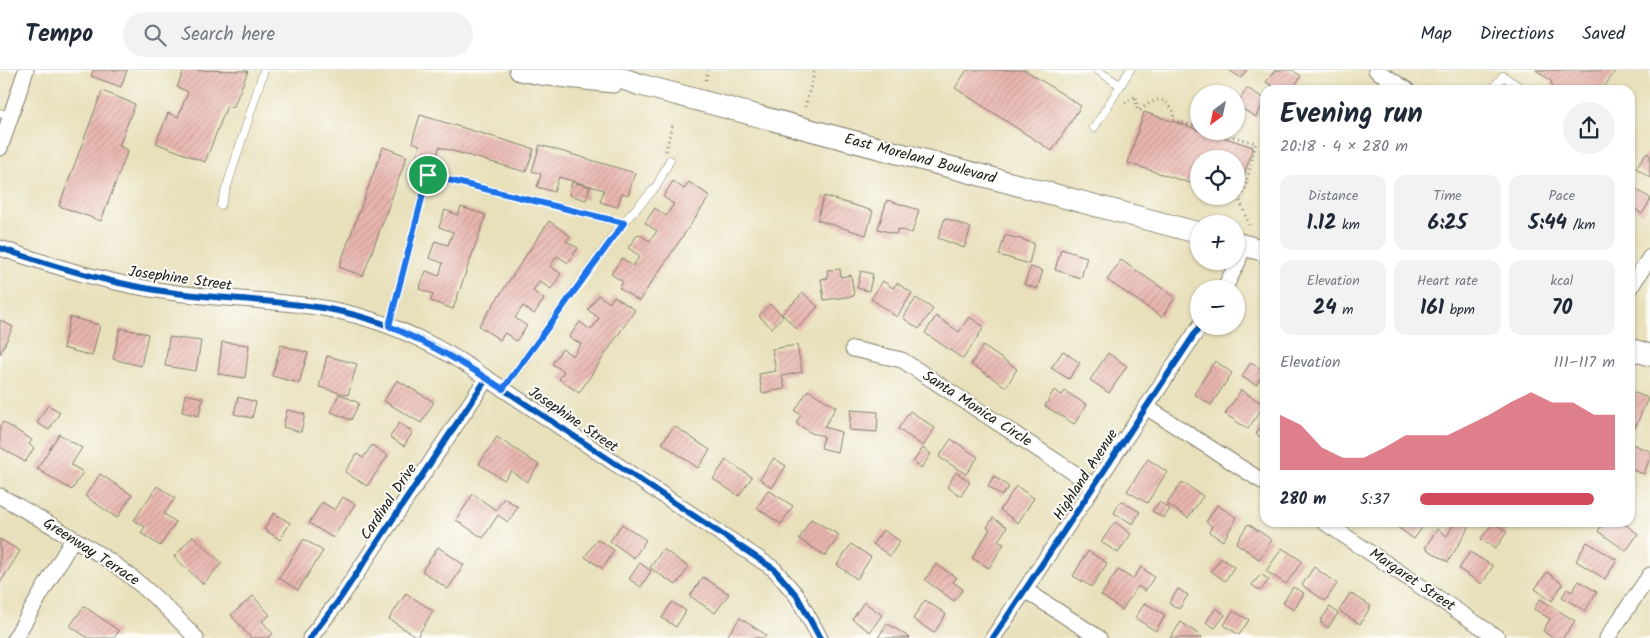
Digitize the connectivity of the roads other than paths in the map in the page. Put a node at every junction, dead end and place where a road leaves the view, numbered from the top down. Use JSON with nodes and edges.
{"nodes":[{"id":1,"x":26,"y":70,"type":"edge"},
{"id":2,"x":264,"y":70,"type":"edge"},
{"id":3,"x":520,"y":70,"type":"edge"},
{"id":4,"x":597,"y":70,"type":"edge"},
{"id":5,"x":1097,"y":70,"type":"edge"},
{"id":6,"x":1130,"y":70,"type":"edge"},
{"id":7,"x":1376,"y":70,"type":"edge"},
{"id":8,"x":641,"y":85,"type":"junction"},
{"id":9,"x":1120,"y":85,"type":"junction"},
{"id":10,"x":1399,"y":85,"type":"edge"},
{"id":11,"x":1496,"y":85,"type":"edge"},
{"id":12,"x":1516,"y":85,"type":"edge"},
{"id":13,"x":5,"y":114,"type":"edge"},
{"id":14,"x":1094,"y":128,"type":"dead end"},
{"id":15,"x":0,"y":148,"type":"edge"},
{"id":16,"x":670,"y":160,"type":"road end"},
{"id":17,"x":220,"y":206,"type":"dead end"},
{"id":18,"x":624,"y":223,"type":"junction"},
{"id":19,"x":1190,"y":231,"type":"edge"},
{"id":20,"x":1245,"y":239,"type":"edge"},
{"id":21,"x":0,"y":248,"type":"edge"},
{"id":22,"x":1260,"y":248,"type":"edge"},
{"id":23,"x":1650,"y":258,"type":"edge"},
{"id":24,"x":1635,"y":280,"type":"edge"},
{"id":25,"x":389,"y":326,"type":"junction"},
{"id":26,"x":1194,"y":335,"type":"edge"},
{"id":27,"x":853,"y":350,"type":"dead end"},
{"id":28,"x":1635,"y":351,"type":"edge"},
{"id":29,"x":1650,"y":355,"type":"edge"},
{"id":30,"x":486,"y":378,"type":"junction"},
{"id":31,"x":503,"y":389,"type":"junction"},
{"id":32,"x":1146,"y":407,"type":"junction"},
{"id":33,"x":1260,"y":480,"type":"edge"},
{"id":34,"x":1094,"y":486,"type":"junction"},
{"id":35,"x":0,"y":496,"type":"edge"},
{"id":36,"x":1332,"y":527,"type":"edge"},
{"id":37,"x":73,"y":539,"type":"junction"},
{"id":38,"x":1650,"y":575,"type":"edge"},
{"id":39,"x":1025,"y":590,"type":"junction"},
{"id":40,"x":14,"y":638,"type":"edge"},
{"id":41,"x":196,"y":638,"type":"edge"},
{"id":42,"x":310,"y":638,"type":"edge"},
{"id":43,"x":820,"y":638,"type":"edge"},
{"id":44,"x":993,"y":638,"type":"edge"},
{"id":45,"x":1099,"y":638,"type":"edge"},
{"id":46,"x":1498,"y":638,"type":"edge"},
{"id":47,"x":1607,"y":638,"type":"edge"}],
"edges":[{"from":1,"to":13,"type":"street"},
{"from":2,"to":17,"type":"lane"},
{"from":3,"to":8,"type":"main road","name":"East Moreland Boulevard"},
{"from":4,"to":8,"type":"main road","name":"East Moreland Boulevard"},
{"from":5,"to":9,"type":"lane"},
{"from":6,"to":9,"type":"lane"},
{"from":7,"to":10,"type":"street"},
{"from":8,"to":19,"type":"main road","name":"East Moreland Boulevard"},
{"from":9,"to":14,"type":"lane"},
{"from":11,"to":12,"type":"lane"},
{"from":13,"to":15,"type":"street"},
{"from":16,"to":18,"type":"lane"},
{"from":18,"to":25,"type":"lane"},
{"from":18,"to":31,"type":"lane"},
{"from":20,"to":22,"type":"main road"},
{"from":21,"to":25,"type":"street","name":"Josephine Street"},
{"from":23,"to":24,"type":"street"},
{"from":25,"to":30,"type":"street","name":"Josephine Street"},
{"from":26,"to":32,"type":"street","name":"Highland Avenue"},
{"from":27,"to":34,"type":"street","name":"Santa Monica Circle"},
{"from":28,"to":29,"type":"main road"},
{"from":30,"to":31,"type":"street","name":"Josephine Street"},
{"from":30,"to":42,"type":"street","name":"Cardinal Drive"},
{"from":31,"to":43,"type":"street","name":"Josephine Street"},
{"from":32,"to":33,"type":"street"},
{"from":32,"to":34,"type":"street","name":"Highland Avenue"},
{"from":34,"to":39,"type":"street","name":"Highland Avenue"},
{"from":35,"to":37,"type":"street","name":"Greenway Terrace"},
{"from":36,"to":46,"type":"street","name":"Margaret Street"},
{"from":37,"to":40,"type":"street"},
{"from":37,"to":41,"type":"street","name":"Greenway Terrace"},
{"from":38,"to":47,"type":"street"},
{"from":39,"to":44,"type":"street","name":"Highland Avenue"},
{"from":39,"to":45,"type":"street"}]}
